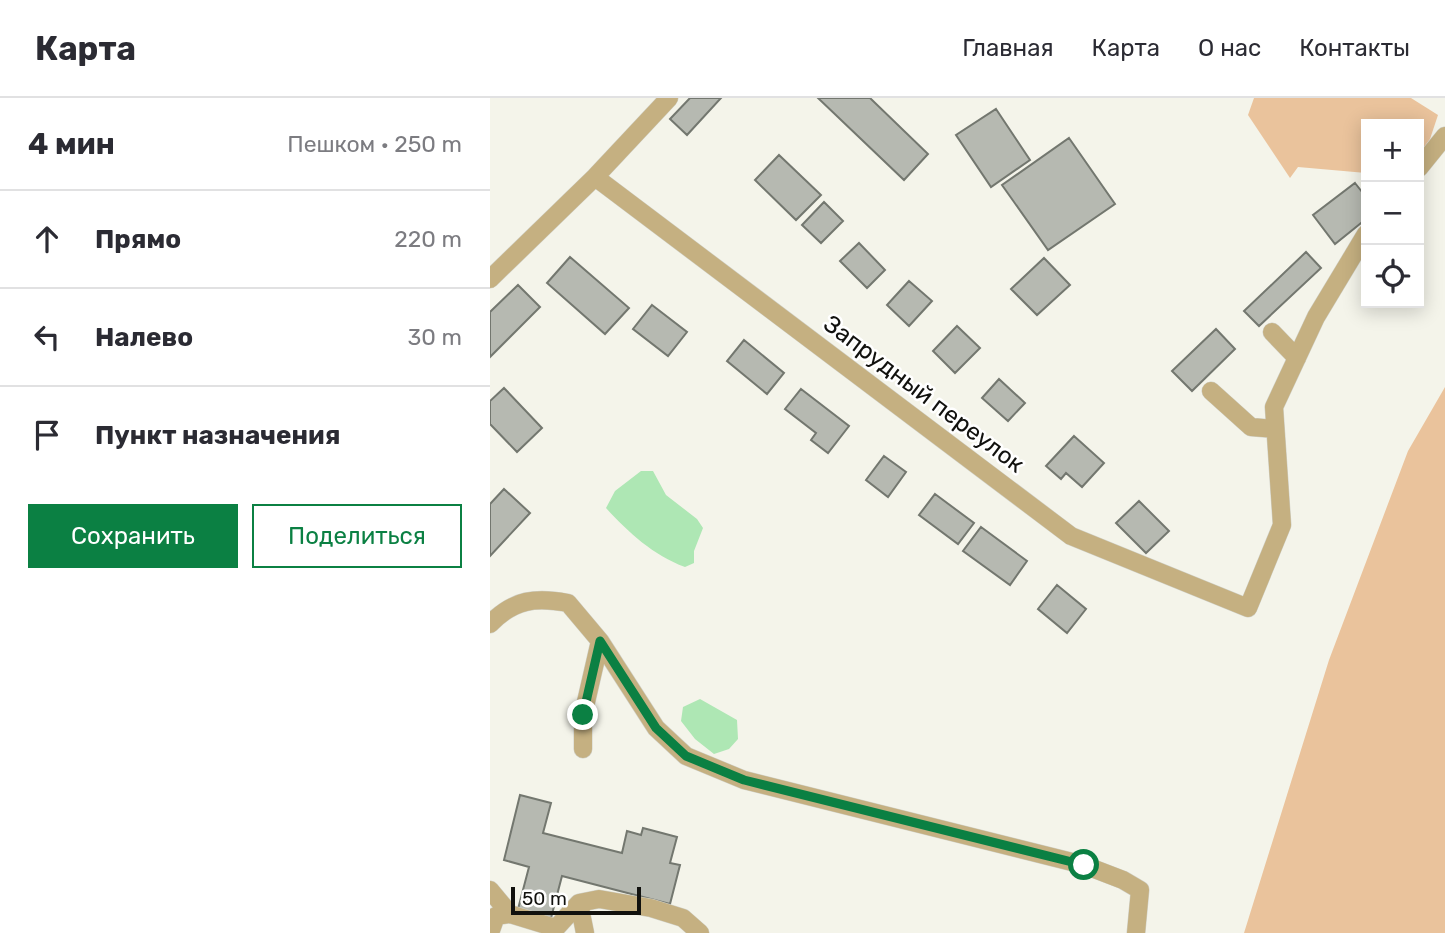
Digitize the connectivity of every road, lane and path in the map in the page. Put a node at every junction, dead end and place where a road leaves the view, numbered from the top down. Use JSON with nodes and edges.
{"nodes":[{"id":1,"x":669,"y":98,"type":"edge"},
{"id":2,"x":1445,"y":136,"type":"edge"},
{"id":3,"x":1424,"y":163,"type":"edge"},
{"id":4,"x":595,"y":177,"type":"junction"},
{"id":5,"x":1361,"y":242,"type":"edge"},
{"id":6,"x":490,"y":279,"type":"edge"},
{"id":7,"x":1272,"y":332,"type":"dead end"},
{"id":8,"x":1297,"y":358,"type":"junction"},
{"id":9,"x":1211,"y":391,"type":"dead end"},
{"id":10,"x":1275,"y":429,"type":"junction"},
{"id":11,"x":490,"y":624,"type":"edge"},
{"id":12,"x":600,"y":641,"type":"junction"},
{"id":13,"x":583,"y":749,"type":"dead end"},
{"id":14,"x":490,"y":890,"type":"edge"},
{"id":15,"x":579,"y":903,"type":"junction"},
{"id":16,"x":510,"y":914,"type":"junction"},
{"id":17,"x":490,"y":933,"type":"edge"},
{"id":18,"x":585,"y":933,"type":"edge"},
{"id":19,"x":700,"y":933,"type":"edge"},
{"id":20,"x":1136,"y":933,"type":"edge"}],
"edges":[{"from":1,"to":4,"type":"street"},
{"from":2,"to":3,"type":"street"},
{"from":4,"to":6,"type":"street"},
{"from":4,"to":10,"type":"street","name":"Запрудный переулок"},
{"from":5,"to":8,"type":"street"},
{"from":7,"to":8,"type":"street"},
{"from":8,"to":10,"type":"street"},
{"from":9,"to":10,"type":"street"},
{"from":11,"to":12,"type":"street"},
{"from":12,"to":13,"type":"street"},
{"from":12,"to":20,"type":"street"},
{"from":14,"to":16,"type":"street"},
{"from":15,"to":16,"type":"street"},
{"from":15,"to":18,"type":"street"},
{"from":15,"to":19,"type":"street"},
{"from":16,"to":17,"type":"street"}]}
